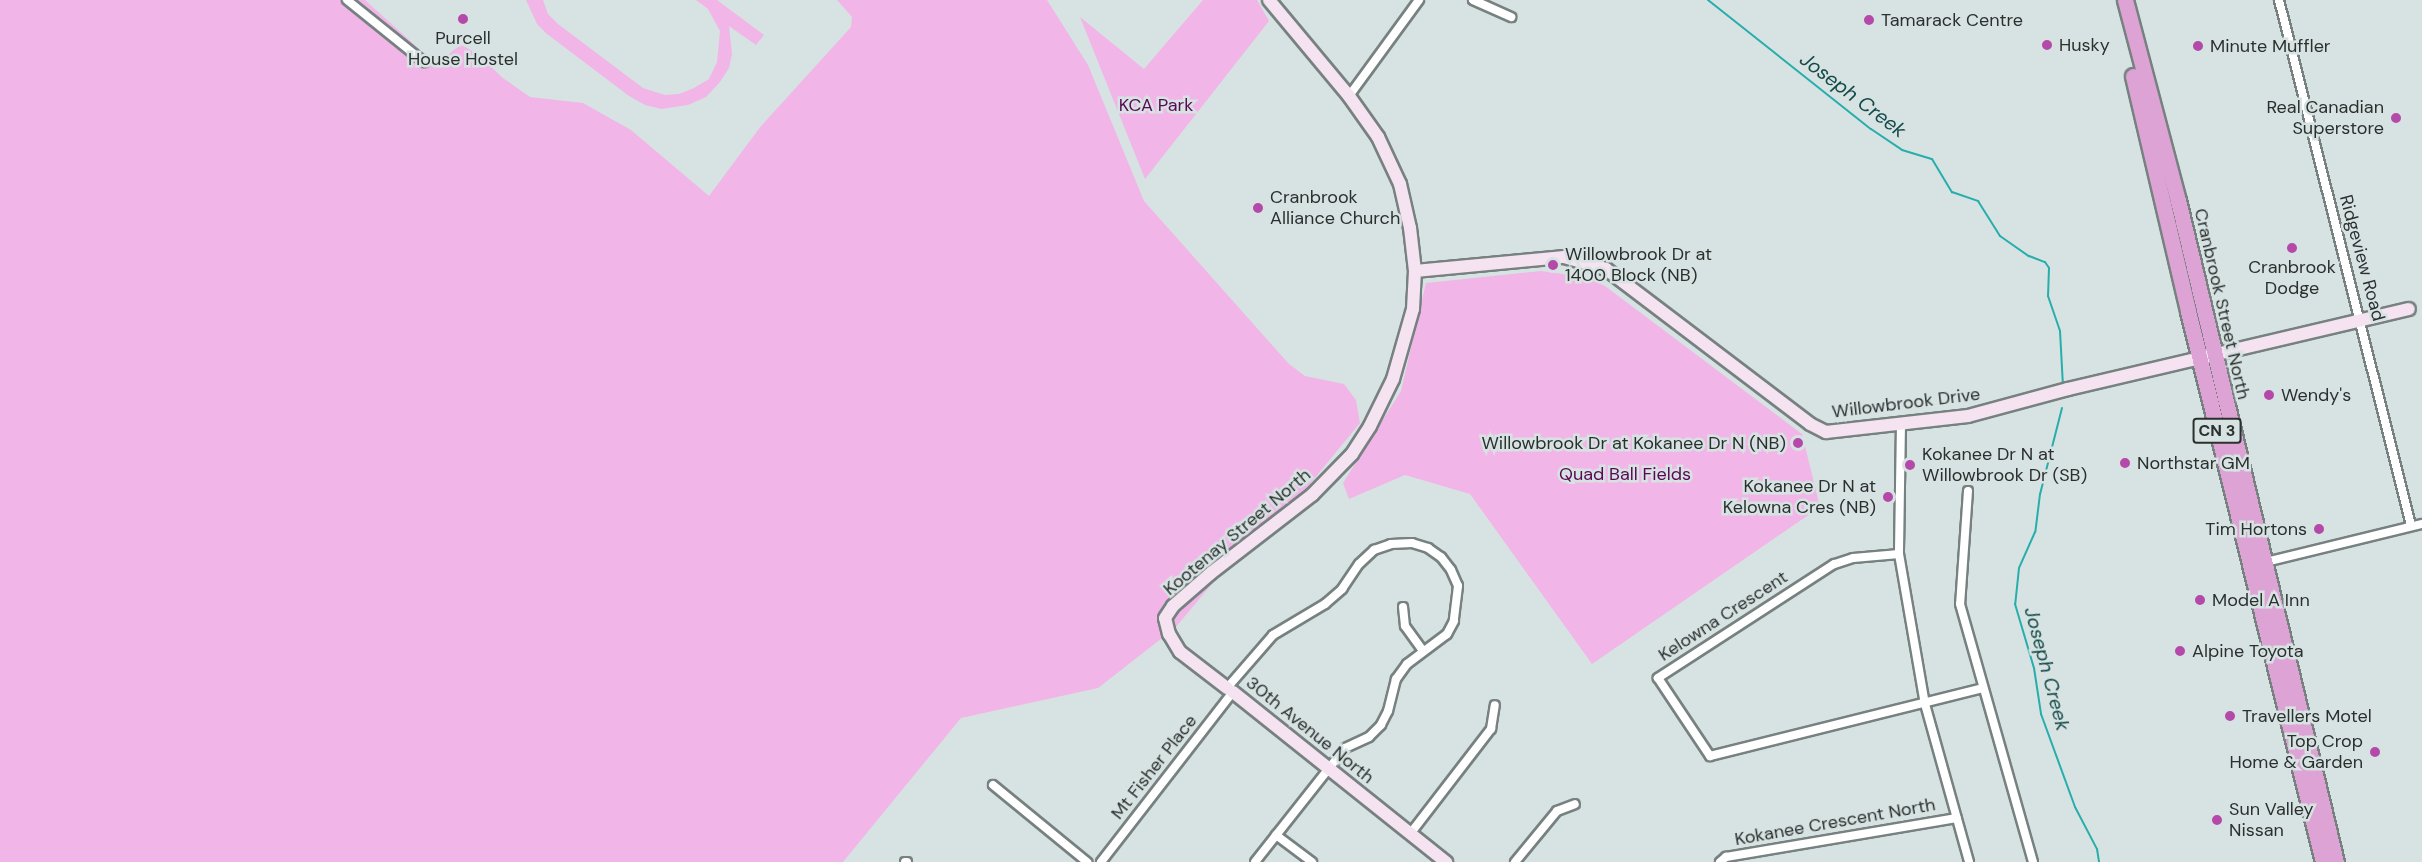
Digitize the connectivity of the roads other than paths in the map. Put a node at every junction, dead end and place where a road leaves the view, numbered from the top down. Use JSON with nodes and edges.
{"nodes":[{"id":1,"x":347,"y":0,"type":"edge"},
{"id":2,"x":1269,"y":0,"type":"edge"},
{"id":3,"x":1419,"y":0,"type":"edge"},
{"id":4,"x":1473,"y":0,"type":"edge"},
{"id":5,"x":2115,"y":0,"type":"edge"},
{"id":6,"x":2125,"y":0,"type":"edge"},
{"id":7,"x":2279,"y":0,"type":"edge"},
{"id":8,"x":1511,"y":17,"type":"dead end"},
{"id":9,"x":424,"y":62,"type":"dead end"},
{"id":10,"x":1348,"y":96,"type":"junction"},
{"id":11,"x":1415,"y":271,"type":"junction"},
{"id":12,"x":2409,"y":309,"type":"dead end"},
{"id":13,"x":2362,"y":320,"type":"junction"},
{"id":14,"x":2206,"y":357,"type":"junction"},
{"id":15,"x":1901,"y":423,"type":"junction"},
{"id":16,"x":1968,"y":492,"type":"dead end"},
{"id":17,"x":2422,"y":524,"type":"edge"},
{"id":18,"x":2411,"y":525,"type":"junction"},
{"id":19,"x":1899,"y":554,"type":"junction"},
{"id":20,"x":2257,"y":565,"type":"junction"},
{"id":21,"x":1403,"y":607,"type":"dead end"},
{"id":22,"x":1165,"y":618,"type":"joint"},
{"id":23,"x":1423,"y":651,"type":"junction"},
{"id":24,"x":1983,"y":688,"type":"junction"},
{"id":25,"x":1230,"y":690,"type":"junction"},
{"id":26,"x":1925,"y":704,"type":"junction"},
{"id":27,"x":1495,"y":705,"type":"dead end"},
{"id":28,"x":1328,"y":768,"type":"junction"},
{"id":29,"x":993,"y":785,"type":"dead end"},
{"id":30,"x":1575,"y":804,"type":"dead end"},
{"id":31,"x":1957,"y":818,"type":"junction"},
{"id":32,"x":1276,"y":834,"type":"junction"},
{"id":33,"x":1410,"y":834,"type":"junction"},
{"id":34,"x":1087,"y":862,"type":"edge"},
{"id":35,"x":1101,"y":862,"type":"edge"},
{"id":36,"x":1254,"y":862,"type":"edge"},
{"id":37,"x":1312,"y":862,"type":"edge"},
{"id":38,"x":1446,"y":862,"type":"edge"},
{"id":39,"x":1515,"y":862,"type":"edge"},
{"id":40,"x":1720,"y":862,"type":"edge"},
{"id":41,"x":1969,"y":862,"type":"edge"},
{"id":42,"x":2033,"y":862,"type":"edge"},
{"id":43,"x":2323,"y":862,"type":"edge"},
{"id":44,"x":2336,"y":862,"type":"edge"}],
"edges":[{"from":1,"to":9,"type":"street"},
{"from":2,"to":10,"type":"street","name":"Kootenay Street North"},
{"from":3,"to":10,"type":"street"},
{"from":4,"to":8,"type":"street"},
{"from":5,"to":14,"type":"highway","name":"Cranbrook Street North","number":"CN 3"},
{"from":6,"to":14,"type":"highway","name":"Cranbrook Street North","number":"CN 3"},
{"from":7,"to":13,"type":"street","name":"Ridgeview Road"},
{"from":10,"to":11,"type":"street","name":"Kootenay Street North"},
{"from":11,"to":15,"type":"street","name":"Willowbrook Drive"},
{"from":11,"to":22,"type":"street","name":"Kootenay Street North"},
{"from":12,"to":13,"type":"street","name":"Willowbrook Drive"},
{"from":13,"to":14,"type":"street","name":"Willowbrook Drive"},
{"from":13,"to":18,"type":"street","name":"Ridgeview Road"},
{"from":14,"to":15,"type":"street","name":"Willowbrook Drive"},
{"from":14,"to":20,"type":"highway","name":"Cranbrook Street North","number":"CN 3"},
{"from":15,"to":19,"type":"street"},
{"from":16,"to":24,"type":"street"},
{"from":17,"to":18,"type":"street"},
{"from":18,"to":20,"type":"street"},
{"from":19,"to":26,"type":"street"},
{"from":19,"to":26,"type":"street","name":"Kelowna Crescent"},
{"from":20,"to":43,"type":"highway","name":"Cranbrook Street North","number":"CN 3"},
{"from":20,"to":44,"type":"highway","name":"Cranbrook Street North","number":"CN 3"},
{"from":21,"to":23,"type":"street"},
{"from":22,"to":25,"type":"street","name":"30th Avenue North"},
{"from":23,"to":25,"type":"street","name":"Mt Fisher Place"},
{"from":23,"to":28,"type":"street","name":"Mt Fisher Place"},
{"from":24,"to":26,"type":"street"},
{"from":24,"to":42,"type":"street"},
{"from":25,"to":28,"type":"street","name":"30th Avenue North"},
{"from":25,"to":35,"type":"street","name":"Mt Fisher Place"},
{"from":26,"to":31,"type":"street"},
{"from":27,"to":33,"type":"street"},
{"from":28,"to":32,"type":"street","name":"Mt Fisher Place"},
{"from":28,"to":33,"type":"street","name":"30th Avenue North"},
{"from":29,"to":34,"type":"street"},
{"from":30,"to":39,"type":"street"},
{"from":31,"to":40,"type":"street","name":"Kokanee Crescent North"},
{"from":31,"to":41,"type":"street"},
{"from":32,"to":36,"type":"street","name":"Mt Fisher Place"},
{"from":32,"to":37,"type":"street"},
{"from":33,"to":38,"type":"street","name":"30th Avenue North"}]}
